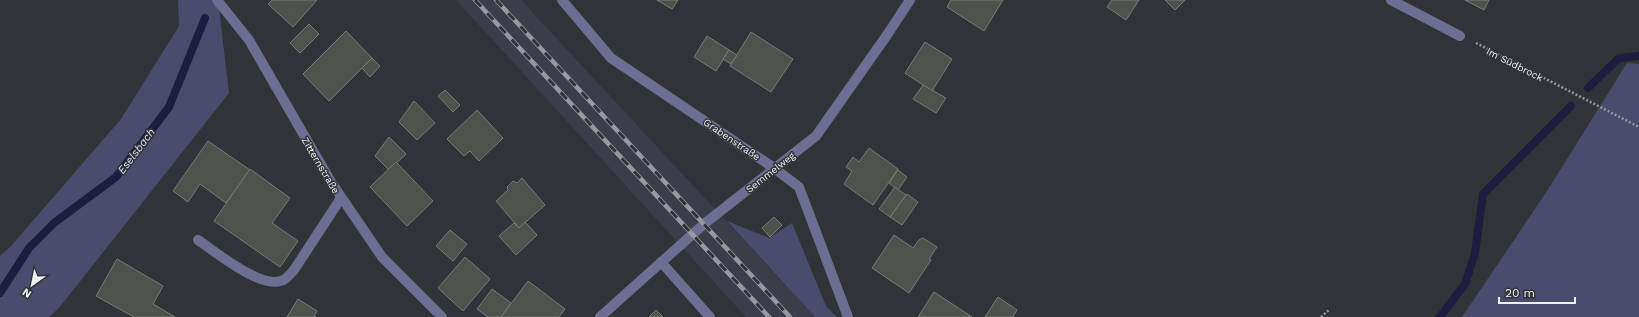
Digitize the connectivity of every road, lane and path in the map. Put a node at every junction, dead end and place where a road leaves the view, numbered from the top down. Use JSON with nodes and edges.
{"nodes":[{"id":1,"x":217,"y":0,"type":"edge"},
{"id":2,"x":562,"y":0,"type":"edge"},
{"id":3,"x":910,"y":0,"type":"edge"},
{"id":4,"x":1391,"y":0,"type":"edge"},
{"id":5,"x":1460,"y":36,"type":"joint"},
{"id":6,"x":1639,"y":127,"type":"edge"},
{"id":7,"x":774,"y":168,"type":"junction"},
{"id":8,"x":341,"y":198,"type":"junction"},
{"id":9,"x":198,"y":240,"type":"dead end"},
{"id":10,"x":661,"y":262,"type":"junction"},
{"id":11,"x":1329,"y":310,"type":"dead end"},
{"id":12,"x":442,"y":317,"type":"edge"},
{"id":13,"x":600,"y":317,"type":"edge"},
{"id":14,"x":710,"y":317,"type":"edge"},
{"id":15,"x":848,"y":317,"type":"edge"},
{"id":16,"x":1321,"y":317,"type":"edge"}],
"edges":[{"from":1,"to":8,"type":"street","name":"Zitternstraße"},
{"from":2,"to":7,"type":"street","name":"Grabenstraße"},
{"from":3,"to":7,"type":"street","name":"Semmelweg"},
{"from":4,"to":5,"type":"street"},
{"from":5,"to":6,"type":"path","name":"Im Südbrock"},
{"from":7,"to":10,"type":"street","name":"Semmelweg"},
{"from":7,"to":15,"type":"street","name":"Grabenstraße"},
{"from":8,"to":9,"type":"street"},
{"from":8,"to":12,"type":"street","name":"Zitternstraße"},
{"from":10,"to":13,"type":"street","name":"Semmelweg"},
{"from":10,"to":14,"type":"street"},
{"from":11,"to":16,"type":"path"}]}
